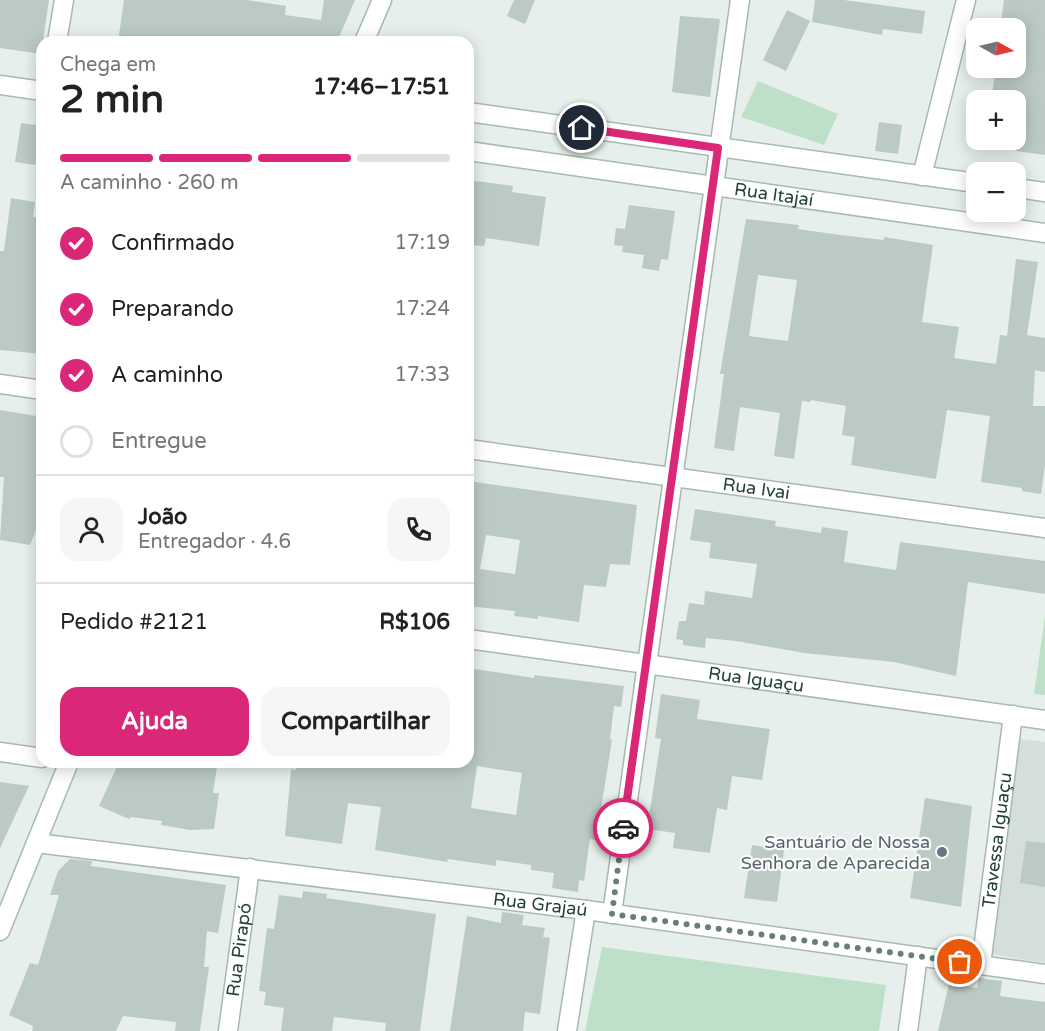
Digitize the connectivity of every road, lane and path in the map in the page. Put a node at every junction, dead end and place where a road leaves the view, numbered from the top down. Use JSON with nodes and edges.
{"nodes":[{"id":1,"x":64,"y":0,"type":"edge"},
{"id":2,"x":382,"y":0,"type":"edge"},
{"id":3,"x":740,"y":0,"type":"edge"},
{"id":4,"x":966,"y":0,"type":"edge"},
{"id":5,"x":58,"y":36,"type":"edge"},
{"id":6,"x":367,"y":36,"type":"edge"},
{"id":7,"x":0,"y":85,"type":"edge"},
{"id":8,"x":36,"y":90,"type":"edge"},
{"id":9,"x":474,"y":113,"type":"edge"},
{"id":10,"x":718,"y":148,"type":"junction"},
{"id":11,"x":474,"y":152,"type":"edge"},
{"id":12,"x":922,"y":176,"type":"junction"},
{"id":13,"x":966,"y":182,"type":"edge"},
{"id":14,"x":713,"y":185,"type":"junction"},
{"id":15,"x":1026,"y":189,"type":"edge"},
{"id":16,"x":1045,"y":192,"type":"edge"},
{"id":17,"x":1045,"y":233,"type":"edge"},
{"id":18,"x":0,"y":384,"type":"edge"},
{"id":19,"x":36,"y":389,"type":"edge"},
{"id":20,"x":474,"y":450,"type":"edge"},
{"id":21,"x":672,"y":477,"type":"junction"},
{"id":22,"x":1045,"y":528,"type":"edge"},
{"id":23,"x":474,"y":640,"type":"edge"},
{"id":24,"x":646,"y":663,"type":"junction"},
{"id":25,"x":1013,"y":715,"type":"junction"},
{"id":26,"x":1045,"y":720,"type":"edge"},
{"id":27,"x":0,"y":752,"type":"edge"},
{"id":28,"x":36,"y":757,"type":"edge"},
{"id":29,"x":67,"y":768,"type":"edge"},
{"id":30,"x":36,"y":843,"type":"junction"},
{"id":31,"x":250,"y":868,"type":"junction"},
{"id":32,"x":586,"y":910,"type":"junction"},
{"id":33,"x":612,"y":914,"type":"junction"},
{"id":34,"x":0,"y":931,"type":"edge"},
{"id":35,"x":918,"y":956,"type":"junction"},
{"id":36,"x":981,"y":965,"type":"junction"},
{"id":37,"x":1045,"y":974,"type":"edge"},
{"id":38,"x":228,"y":1031,"type":"edge"},
{"id":39,"x":567,"y":1031,"type":"edge"},
{"id":40,"x":908,"y":1031,"type":"edge"}],
"edges":[{"from":1,"to":5,"type":"street"},
{"from":2,"to":6,"type":"street"},
{"from":3,"to":10,"type":"street"},
{"from":4,"to":12,"type":"street"},
{"from":7,"to":8,"type":"street"},
{"from":9,"to":10,"type":"street"},
{"from":10,"to":12,"type":"street"},
{"from":10,"to":14,"type":"street"},
{"from":11,"to":14,"type":"street","name":"Rua Itajaí"},
{"from":12,"to":13,"type":"street"},
{"from":14,"to":17,"type":"street","name":"Rua Itajaí"},
{"from":14,"to":21,"type":"street"},
{"from":15,"to":16,"type":"street"},
{"from":18,"to":19,"type":"street"},
{"from":20,"to":21,"type":"street","name":"Rua Ivai"},
{"from":21,"to":22,"type":"street","name":"Rua Ivai"},
{"from":21,"to":24,"type":"street"},
{"from":23,"to":24,"type":"street","name":"Rua Iguaçu"},
{"from":24,"to":25,"type":"street","name":"Rua Iguaçu"},
{"from":24,"to":33,"type":"street"},
{"from":25,"to":26,"type":"street","name":"Rua Iguaçu"},
{"from":25,"to":36,"type":"street","name":"Travessa Iguaçu"},
{"from":27,"to":28,"type":"street"},
{"from":29,"to":30,"type":"street"},
{"from":30,"to":31,"type":"street","name":"Rua Grajaú"},
{"from":30,"to":34,"type":"street"},
{"from":31,"to":32,"type":"street","name":"Rua Grajaú"},
{"from":31,"to":38,"type":"street","name":"Rua Pirapó"},
{"from":32,"to":33,"type":"street","name":"Rua Grajaú"},
{"from":32,"to":39,"type":"street"},
{"from":33,"to":35,"type":"street","name":"Rua Grajaú"},
{"from":35,"to":36,"type":"street","name":"Rua Grajaú"},
{"from":35,"to":40,"type":"street"},
{"from":36,"to":37,"type":"street","name":"Rua Grajaú"}]}
